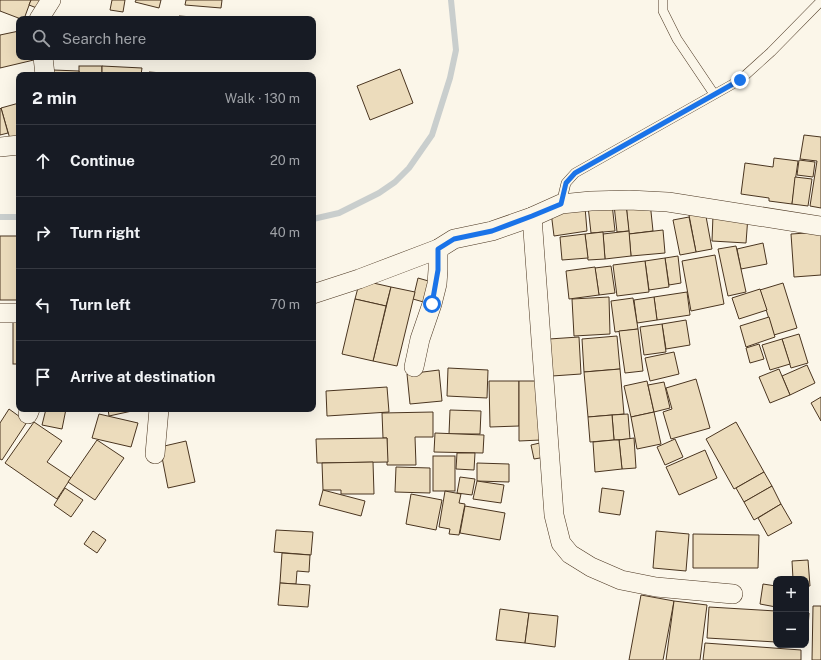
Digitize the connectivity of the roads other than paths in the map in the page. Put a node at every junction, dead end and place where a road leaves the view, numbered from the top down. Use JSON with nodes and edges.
{"nodes":[{"id":1,"x":51,"y":0,"type":"edge"},
{"id":2,"x":663,"y":0,"type":"edge"},
{"id":3,"x":821,"y":1,"type":"edge"},
{"id":4,"x":41,"y":16,"type":"edge"},
{"id":5,"x":43,"y":60,"type":"edge"},
{"id":6,"x":45,"y":72,"type":"edge"},
{"id":7,"x":714,"y":94,"type":"junction"},
{"id":8,"x":16,"y":145,"type":"edge"},
{"id":9,"x":0,"y":147,"type":"edge"},
{"id":10,"x":561,"y":204,"type":"junction"},
{"id":11,"x":532,"y":216,"type":"junction"},
{"id":12,"x":821,"y":226,"type":"edge"},
{"id":13,"x":438,"y":249,"type":"junction"},
{"id":14,"x":316,"y":293,"type":"edge"},
{"id":15,"x":0,"y":313,"type":"edge"},
{"id":16,"x":16,"y":313,"type":"edge"},
{"id":17,"x":414,"y":367,"type":"dead end"},
{"id":18,"x":159,"y":412,"type":"edge"},
{"id":19,"x":155,"y":454,"type":"dead end"},
{"id":20,"x":732,"y":594,"type":"dead end"}],
"edges":[{"from":1,"to":4,"type":"street"},
{"from":2,"to":7,"type":"lane"},
{"from":3,"to":7,"type":"lane"},
{"from":5,"to":6,"type":"street"},
{"from":7,"to":10,"type":"lane"},
{"from":8,"to":9,"type":"street"},
{"from":10,"to":11,"type":"street"},
{"from":10,"to":12,"type":"street"},
{"from":11,"to":13,"type":"street"},
{"from":11,"to":20,"type":"street"},
{"from":13,"to":14,"type":"street"},
{"from":13,"to":17,"type":"street"},
{"from":15,"to":16,"type":"street"},
{"from":18,"to":19,"type":"street"}]}
